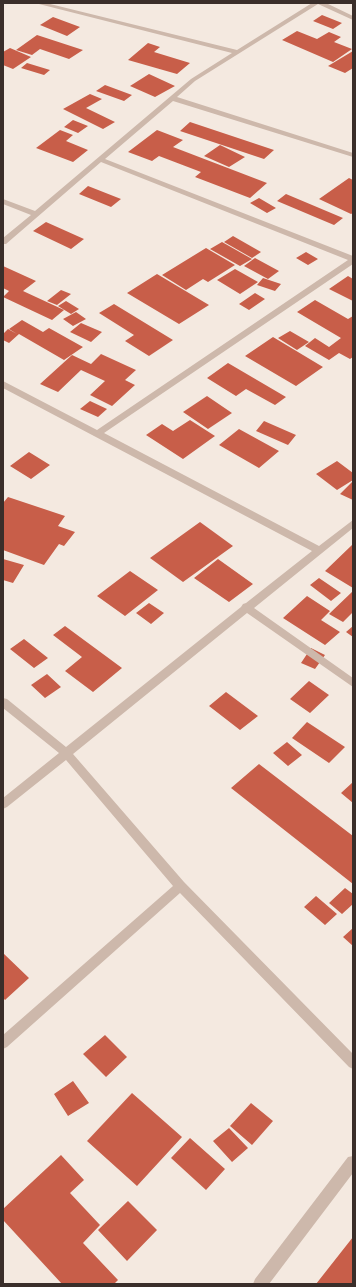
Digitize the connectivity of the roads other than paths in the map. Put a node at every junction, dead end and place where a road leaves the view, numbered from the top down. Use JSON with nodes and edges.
{"nodes":[{"id":1,"x":38,"y":3,"type":"edge"},
{"id":2,"x":316,"y":3,"type":"edge"},
{"id":3,"x":321,"y":3,"type":"edge"},
{"id":4,"x":353,"y":18,"type":"edge"},
{"id":5,"x":238,"y":52,"type":"junction"},
{"id":6,"x":172,"y":98,"type":"junction"},
{"id":7,"x":353,"y":155,"type":"edge"},
{"id":8,"x":100,"y":159,"type":"junction"},
{"id":9,"x":3,"y":201,"type":"edge"},
{"id":10,"x":36,"y":214,"type":"junction"},
{"id":11,"x":3,"y":242,"type":"edge"},
{"id":12,"x":353,"y":259,"type":"edge"},
{"id":13,"x":3,"y":384,"type":"edge"},
{"id":14,"x":98,"y":433,"type":"junction"},
{"id":15,"x":353,"y":523,"type":"edge"},
{"id":16,"x":319,"y":550,"type":"junction"},
{"id":17,"x":246,"y":607,"type":"junction"},
{"id":18,"x":353,"y":683,"type":"edge"},
{"id":19,"x":3,"y":702,"type":"edge"},
{"id":20,"x":66,"y":753,"type":"junction"},
{"id":21,"x":3,"y":804,"type":"edge"},
{"id":22,"x":180,"y":886,"type":"junction"},
{"id":23,"x":3,"y":1043,"type":"edge"},
{"id":24,"x":353,"y":1063,"type":"edge"},
{"id":25,"x":353,"y":1162,"type":"edge"},
{"id":26,"x":260,"y":1284,"type":"edge"}],
"edges":[{"from":1,"to":5,"type":"street"},
{"from":2,"to":5,"type":"street"},
{"from":3,"to":4,"type":"street"},
{"from":5,"to":6,"type":"street"},
{"from":6,"to":7,"type":"street"},
{"from":6,"to":8,"type":"street"},
{"from":8,"to":10,"type":"street"},
{"from":8,"to":12,"type":"street"},
{"from":9,"to":10,"type":"street"},
{"from":10,"to":11,"type":"street"},
{"from":12,"to":14,"type":"street"},
{"from":13,"to":14,"type":"street"},
{"from":14,"to":16,"type":"street"},
{"from":15,"to":16,"type":"street"},
{"from":16,"to":17,"type":"street"},
{"from":17,"to":18,"type":"street"},
{"from":17,"to":20,"type":"street"},
{"from":19,"to":20,"type":"street"},
{"from":20,"to":21,"type":"street"},
{"from":20,"to":22,"type":"street"},
{"from":22,"to":23,"type":"street"},
{"from":22,"to":24,"type":"street"},
{"from":25,"to":26,"type":"street"}]}
